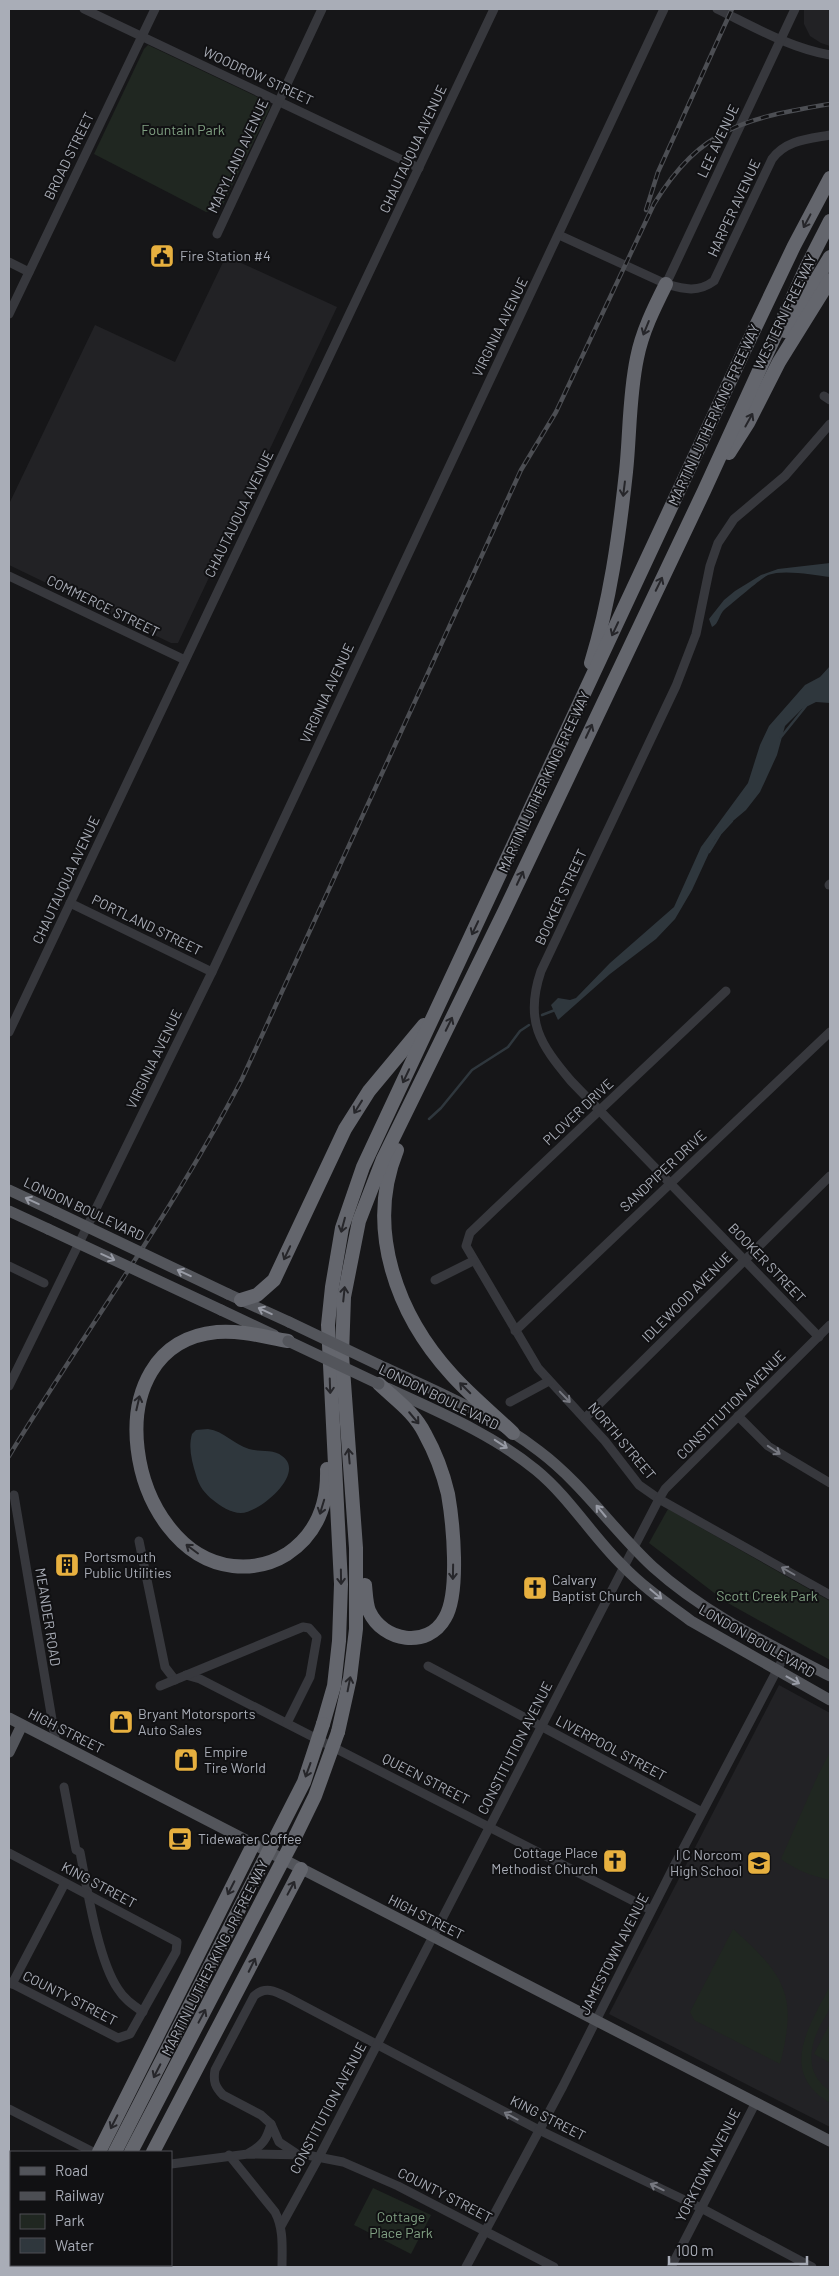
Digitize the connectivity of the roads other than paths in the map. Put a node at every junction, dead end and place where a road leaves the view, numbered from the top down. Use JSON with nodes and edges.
{"nodes":[{"id":1,"x":84,"y":9,"type":"edge"},
{"id":2,"x":155,"y":9,"type":"edge"},
{"id":3,"x":322,"y":9,"type":"edge"},
{"id":4,"x":494,"y":9,"type":"edge"},
{"id":5,"x":664,"y":9,"type":"edge"},
{"id":6,"x":718,"y":9,"type":"edge"},
{"id":7,"x":794,"y":9,"type":"edge"},
{"id":8,"x":142,"y":36,"type":"junction"},
{"id":9,"x":781,"y":40,"type":"junction"},
{"id":10,"x":830,"y":55,"type":"edge"},
{"id":11,"x":278,"y":101,"type":"junction"},
{"id":12,"x":830,"y":135,"type":"edge"},
{"id":13,"x":419,"y":168,"type":"junction"},
{"id":14,"x":830,"y":178,"type":"edge"},
{"id":15,"x":830,"y":221,"type":"edge"},
{"id":16,"x":216,"y":234,"type":"dead end"},
{"id":17,"x":559,"y":234,"type":"junction"},
{"id":18,"x":830,"y":256,"type":"edge"},
{"id":19,"x":9,"y":262,"type":"edge"},
{"id":20,"x":29,"y":272,"type":"junction"},
{"id":21,"x":830,"y":280,"type":"edge"},
{"id":22,"x":666,"y":284,"type":"junction"},
{"id":23,"x":9,"y":314,"type":"edge"},
{"id":24,"x":754,"y":377,"type":"junction"},
{"id":25,"x":830,"y":424,"type":"edge"},
{"id":26,"x":704,"y":491,"type":"junction"},
{"id":27,"x":9,"y":576,"type":"edge"},
{"id":28,"x":185,"y":660,"type":"junction"},
{"id":29,"x":578,"y":710,"type":"junction"},
{"id":30,"x":70,"y":903,"type":"junction"},
{"id":31,"x":212,"y":972,"type":"junction"},
{"id":32,"x":449,"y":984,"type":"junction"},
{"id":33,"x":726,"y":990,"type":"dead end"},
{"id":34,"x":9,"y":1032,"type":"edge"},
{"id":35,"x":830,"y":1032,"type":"edge"},
{"id":36,"x":428,"y":1068,"type":"junction"},
{"id":37,"x":600,"y":1110,"type":"junction"},
{"id":38,"x":830,"y":1176,"type":"edge"},
{"id":39,"x":670,"y":1184,"type":"junction"},
{"id":40,"x":9,"y":1190,"type":"edge"},
{"id":41,"x":9,"y":1211,"type":"edge"},
{"id":42,"x":744,"y":1260,"type":"junction"},
{"id":43,"x":473,"y":1261,"type":"junction"},
{"id":44,"x":9,"y":1266,"type":"edge"},
{"id":45,"x":435,"y":1280,"type":"dead end"},
{"id":46,"x":44,"y":1283,"type":"dead end"},
{"id":47,"x":234,"y":1297,"type":"junction"},
{"id":48,"x":830,"y":1325,"type":"edge"},
{"id":49,"x":514,"y":1330,"type":"junction"},
{"id":50,"x":818,"y":1337,"type":"junction"},
{"id":51,"x":288,"y":1341,"type":"junction"},
{"id":52,"x":549,"y":1381,"type":"junction"},
{"id":53,"x":379,"y":1384,"type":"junction"},
{"id":54,"x":9,"y":1386,"type":"edge"},
{"id":55,"x":510,"y":1402,"type":"dead end"},
{"id":56,"x":330,"y":1406,"type":"junction"},
{"id":57,"x":738,"y":1416,"type":"junction"},
{"id":58,"x":585,"y":1418,"type":"junction"},
{"id":59,"x":513,"y":1433,"type":"junction"},
{"id":60,"x":830,"y":1483,"type":"edge"},
{"id":61,"x":14,"y":1495,"type":"dead end"},
{"id":62,"x":659,"y":1499,"type":"junction"},
{"id":63,"x":354,"y":1522,"type":"junction"},
{"id":64,"x":138,"y":1541,"type":"dead end"},
{"id":65,"x":634,"y":1548,"type":"junction"},
{"id":66,"x":623,"y":1567,"type":"junction"},
{"id":67,"x":830,"y":1596,"type":"edge"},
{"id":68,"x":786,"y":1652,"type":"junction"},
{"id":69,"x":428,"y":1666,"type":"dead end"},
{"id":70,"x":777,"y":1670,"type":"junction"},
{"id":71,"x":186,"y":1675,"type":"junction"},
{"id":72,"x":830,"y":1676,"type":"edge"},
{"id":73,"x":175,"y":1680,"type":"junction"},
{"id":74,"x":160,"y":1686,"type":"dead end"},
{"id":75,"x":830,"y":1700,"type":"edge"},
{"id":76,"x":9,"y":1718,"type":"edge"},
{"id":77,"x":287,"y":1723,"type":"junction"},
{"id":78,"x":22,"y":1725,"type":"junction"},
{"id":79,"x":541,"y":1727,"type":"junction"},
{"id":80,"x":56,"y":1743,"type":"junction"},
{"id":81,"x":9,"y":1752,"type":"edge"},
{"id":82,"x":64,"y":1787,"type":"dead end"},
{"id":83,"x":702,"y":1812,"type":"junction"},
{"id":84,"x":490,"y":1827,"type":"junction"},
{"id":85,"x":253,"y":1845,"type":"junction"},
{"id":86,"x":9,"y":1853,"type":"edge"},
{"id":87,"x":301,"y":1870,"type":"junction"},
{"id":88,"x":65,"y":1883,"type":"junction"},
{"id":89,"x":89,"y":1896,"type":"junction"},
{"id":90,"x":652,"y":1910,"type":"junction"},
{"id":91,"x":432,"y":1938,"type":"junction"},
{"id":92,"x":10,"y":1983,"type":"edge"},
{"id":93,"x":143,"y":2012,"type":"junction"},
{"id":94,"x":596,"y":2019,"type":"junction"},
{"id":95,"x":377,"y":2044,"type":"junction"},
{"id":96,"x":756,"y":2102,"type":"junction"},
{"id":97,"x":9,"y":2109,"type":"edge"},
{"id":98,"x":271,"y":2124,"type":"junction"},
{"id":99,"x":539,"y":2130,"type":"junction"},
{"id":100,"x":830,"y":2141,"type":"edge"},
{"id":101,"x":91,"y":2151,"type":"edge"},
{"id":102,"x":100,"y":2151,"type":"edge"},
{"id":103,"x":116,"y":2151,"type":"edge"},
{"id":104,"x":132,"y":2151,"type":"edge"},
{"id":105,"x":154,"y":2151,"type":"edge"},
{"id":106,"x":248,"y":2154,"type":"junction"},
{"id":107,"x":297,"y":2154,"type":"junction"},
{"id":108,"x":229,"y":2155,"type":"junction"},
{"id":109,"x":319,"y":2156,"type":"junction"},
{"id":110,"x":172,"y":2164,"type":"edge"},
{"id":111,"x":701,"y":2208,"type":"junction"},
{"id":112,"x":281,"y":2226,"type":"junction"},
{"id":113,"x":486,"y":2231,"type":"junction"},
{"id":114,"x":282,"y":2267,"type":"edge"},
{"id":115,"x":466,"y":2267,"type":"edge"},
{"id":116,"x":554,"y":2267,"type":"edge"},
{"id":117,"x":671,"y":2267,"type":"edge"},
{"id":118,"x":812,"y":2267,"type":"edge"}],
"edges":[{"from":1,"to":8,"type":"street","name":"WOODROW STREET"},
{"from":2,"to":8,"type":"street","name":"BROAD STREET"},
{"from":3,"to":11,"type":"street","name":"MARYLAND AVENUE"},
{"from":4,"to":13,"type":"street","name":"CHAUTAUQUA AVENUE"},
{"from":5,"to":17,"type":"street","name":"VIRGINIA AVENUE"},
{"from":6,"to":9,"type":"street"},
{"from":7,"to":9,"type":"street","name":"LEE AVENUE"},
{"from":8,"to":11,"type":"street","name":"WOODROW STREET"},
{"from":8,"to":20,"type":"street","name":"BROAD STREET"},
{"from":9,"to":10,"type":"street"},
{"from":9,"to":22,"type":"street","name":"LEE AVENUE"},
{"from":11,"to":13,"type":"street","name":"WOODROW STREET"},
{"from":11,"to":16,"type":"street","name":"MARYLAND AVENUE"},
{"from":12,"to":22,"type":"street","name":"HARPER AVENUE"},
{"from":13,"to":28,"type":"street","name":"CHAUTAUQUA AVENUE"},
{"from":14,"to":29,"type":"highway","name":"MARTIN LUTHER KING FREEWAY","one_way":true},
{"from":15,"to":24,"type":"highway","name":"WESTERN FREEWAY"},
{"from":17,"to":22,"type":"street"},
{"from":17,"to":31,"type":"street","name":"VIRGINIA AVENUE"},
{"from":18,"to":24,"type":"highway"},
{"from":19,"to":20,"type":"street"},
{"from":20,"to":23,"type":"street","name":"BROAD STREET"},
{"from":26,"to":21,"type":"highway","one_way":true},
{"from":22,"to":29,"type":"highway","one_way":true},
{"from":24,"to":26,"type":"highway","name":"MARTIN LUTHER KING FREEWAY"},
{"from":25,"to":37,"type":"street","name":"BOOKER STREET"},
{"from":36,"to":26,"type":"highway","name":"MARTIN LUTHER KING FREEWAY","one_way":true},
{"from":27,"to":28,"type":"street","name":"COMMERCE STREET"},
{"from":28,"to":30,"type":"street","name":"CHAUTAUQUA AVENUE"},
{"from":29,"to":32,"type":"highway","name":"MARTIN LUTHER KING FREEWAY","one_way":true},
{"from":30,"to":31,"type":"street","name":"PORTLAND STREET"},
{"from":30,"to":34,"type":"street","name":"CHAUTAUQUA AVENUE"},
{"from":31,"to":54,"type":"street","name":"VIRGINIA AVENUE"},
{"from":32,"to":47,"type":"highway","one_way":true},
{"from":32,"to":56,"type":"highway","name":"MARTIN LUTHER KING FREEWAY","one_way":true},
{"from":33,"to":37,"type":"street","name":"PLOVER DRIVE"},
{"from":35,"to":39,"type":"street","name":"SANDPIPER DRIVE"},
{"from":59,"to":36,"type":"highway","one_way":true},
{"from":63,"to":36,"type":"highway","name":"MARTIN LUTHER KING FREEWAY","one_way":true},
{"from":37,"to":39,"type":"street","name":"BOOKER STREET"},
{"from":37,"to":43,"type":"street","name":"PLOVER DRIVE"},
{"from":38,"to":42,"type":"street","name":"IDLEWOOD AVENUE"},
{"from":39,"to":42,"type":"street","name":"BOOKER STREET"},
{"from":39,"to":49,"type":"street","name":"SANDPIPER DRIVE"},
{"from":47,"to":40,"type":"main road","name":"LONDON BOULEVARD","one_way":true,"bridge":true},
{"from":41,"to":51,"type":"main road","name":"LONDON BOULEVARD","one_way":true,"bridge":true},
{"from":42,"to":50,"type":"street","name":"BOOKER STREET"},
{"from":42,"to":58,"type":"street","name":"IDLEWOOD AVENUE"},
{"from":43,"to":45,"type":"street"},
{"from":43,"to":49,"type":"street","name":"NORTH STREET"},
{"from":44,"to":46,"type":"street"},
{"from":59,"to":47,"type":"main road","name":"LONDON BOULEVARD","one_way":true,"bridge":true},
{"from":48,"to":50,"type":"street","name":"CONSTITUTION AVENUE"},
{"from":49,"to":52,"type":"street","name":"NORTH STREET"},
{"from":50,"to":57,"type":"street","name":"CONSTITUTION AVENUE"},
{"from":51,"to":53,"type":"main road","name":"LONDON BOULEVARD","bridge":true},
{"from":56,"to":51,"type":"highway","one_way":true},
{"from":52,"to":55,"type":"street"},
{"from":52,"to":58,"type":"street","name":"NORTH STREET","one_way":true},
{"from":53,"to":63,"type":"highway","one_way":true},
{"from":53,"to":66,"type":"main road","name":"LONDON BOULEVARD","one_way":true},
{"from":56,"to":103,"type":"highway","name":"MARTIN LUTHER KING JR FREEWAY","one_way":true,"bridge":true},
{"from":57,"to":60,"type":"street","one_way":true},
{"from":57,"to":62,"type":"street","name":"CONSTITUTION AVENUE"},
{"from":58,"to":62,"type":"street","name":"NORTH STREET"},
{"from":65,"to":59,"type":"main road","name":"LONDON BOULEVARD","one_way":true},
{"from":61,"to":80,"type":"street","name":"MEANDER ROAD"},
{"from":62,"to":65,"type":"street","name":"CONSTITUTION AVENUE"},
{"from":67,"to":62,"type":"street","name":"NORTH STREET","one_way":true},
{"from":104,"to":63,"type":"highway","name":"MARTIN LUTHER KING JR FREEWAY","one_way":true,"bridge":true},
{"from":64,"to":73,"type":"street"},
{"from":65,"to":66,"type":"street","name":"CONSTITUTION AVENUE"},
{"from":65,"to":68,"type":"main road","name":"LONDON BOULEVARD"},
{"from":66,"to":70,"type":"main road","name":"LONDON BOULEVARD","one_way":true},
{"from":66,"to":79,"type":"street","name":"CONSTITUTION AVENUE"},
{"from":68,"to":70,"type":"street","name":"JAMESTOWN AVENUE"},
{"from":68,"to":72,"type":"main road","name":"LONDON BOULEVARD"},
{"from":69,"to":79,"type":"street","name":"LIVERPOOL STREET"},
{"from":70,"to":75,"type":"main road","name":"LONDON BOULEVARD","one_way":true},
{"from":70,"to":83,"type":"street","name":"JAMESTOWN AVENUE"},
{"from":71,"to":73,"type":"street"},
{"from":71,"to":77,"type":"street","name":"QUEEN STREET"},
{"from":71,"to":77,"type":"street"},
{"from":73,"to":74,"type":"street"},
{"from":76,"to":78,"type":"main road","name":"HIGH STREET"},
{"from":77,"to":84,"type":"street","name":"QUEEN STREET"},
{"from":78,"to":80,"type":"main road","name":"HIGH STREET"},
{"from":78,"to":81,"type":"main road"},
{"from":79,"to":83,"type":"street","name":"LIVERPOOL STREET"},
{"from":79,"to":84,"type":"street","name":"CONSTITUTION AVENUE"},
{"from":80,"to":85,"type":"main road","name":"HIGH STREET"},
{"from":82,"to":89,"type":"street"},
{"from":83,"to":90,"type":"street","name":"JAMESTOWN AVENUE"},
{"from":84,"to":90,"type":"street","name":"QUEEN STREET"},
{"from":84,"to":91,"type":"street","name":"CONSTITUTION AVENUE"},
{"from":85,"to":87,"type":"main road","name":"HIGH STREET"},
{"from":85,"to":102,"type":"highway","one_way":true},
{"from":86,"to":88,"type":"street","name":"KING STREET"},
{"from":87,"to":91,"type":"main road","name":"HIGH STREET"},
{"from":105,"to":87,"type":"highway","one_way":true},
{"from":88,"to":89,"type":"street","name":"KING STREET"},
{"from":88,"to":92,"type":"street"},
{"from":89,"to":93,"type":"street"},
{"from":89,"to":93,"type":"street","name":"KING STREET"},
{"from":90,"to":94,"type":"street","name":"JAMESTOWN AVENUE"},
{"from":91,"to":94,"type":"main road","name":"HIGH STREET"},
{"from":91,"to":95,"type":"street","name":"CONSTITUTION AVENUE"},
{"from":92,"to":93,"type":"street","name":"COUNTY STREET"},
{"from":94,"to":96,"type":"main road","name":"HIGH STREET"},
{"from":94,"to":99,"type":"street","name":"JAMESTOWN AVENUE"},
{"from":95,"to":98,"type":"street","name":"KING STREET"},
{"from":99,"to":95,"type":"street","name":"KING STREET","one_way":true},
{"from":95,"to":109,"type":"street","name":"CONSTITUTION AVENUE"},
{"from":96,"to":100,"type":"main road","name":"HIGH STREET"},
{"from":96,"to":111,"type":"street","name":"YORKTOWN AVENUE"},
{"from":97,"to":101,"type":"street"},
{"from":98,"to":106,"type":"street"},
{"from":98,"to":107,"type":"street"},
{"from":111,"to":99,"type":"street","name":"KING STREET","one_way":true},
{"from":99,"to":113,"type":"street","name":"JAMESTOWN AVENUE"},
{"from":106,"to":107,"type":"street","name":"COUNTY STREET"},
{"from":106,"to":108,"type":"street","name":"COUNTY STREET"},
{"from":107,"to":109,"type":"street","name":"COUNTY STREET"},
{"from":108,"to":110,"type":"street","name":"COUNTY STREET"},
{"from":108,"to":112,"type":"street"},
{"from":109,"to":112,"type":"street","name":"CONSTITUTION AVENUE"},
{"from":109,"to":113,"type":"street","name":"COUNTY STREET"},
{"from":111,"to":117,"type":"street","name":"YORKTOWN AVENUE"},
{"from":111,"to":118,"type":"street","name":"KING STREET"},
{"from":112,"to":114,"type":"street"},
{"from":113,"to":115,"type":"street","name":"JAMESTOWN AVENUE"},
{"from":113,"to":116,"type":"street","name":"COUNTY STREET"}]}
